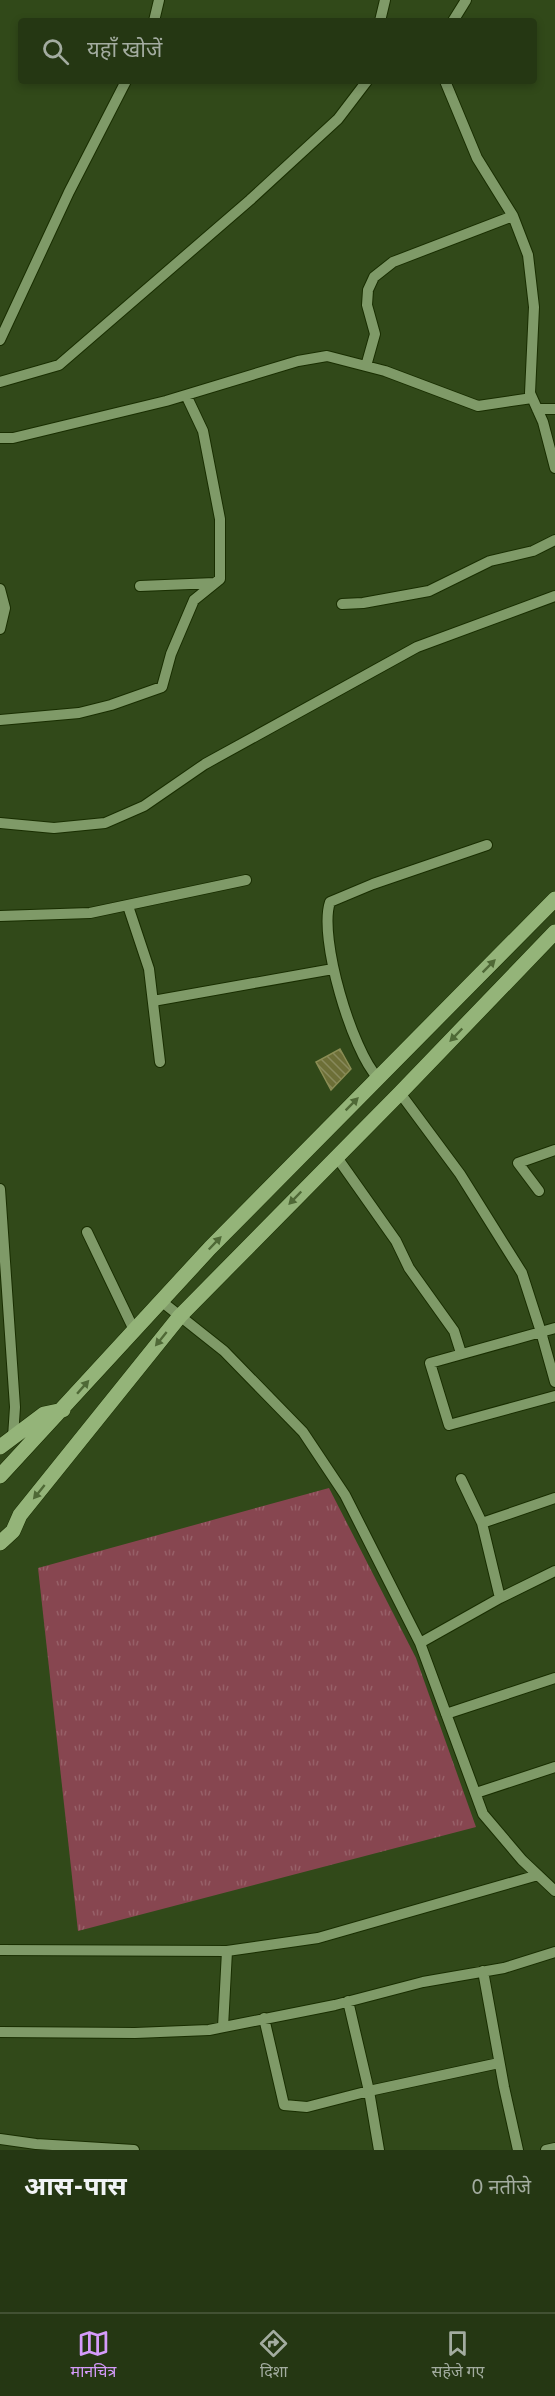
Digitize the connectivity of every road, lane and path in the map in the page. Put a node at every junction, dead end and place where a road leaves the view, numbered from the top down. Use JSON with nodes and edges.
{"nodes":[{"id":1,"x":159,"y":0,"type":"edge"},
{"id":2,"x":385,"y":0,"type":"edge"},
{"id":3,"x":466,"y":0,"type":"edge"},
{"id":4,"x":155,"y":18,"type":"edge"},
{"id":5,"x":381,"y":18,"type":"edge"},
{"id":6,"x":455,"y":18,"type":"edge"},
{"id":7,"x":124,"y":84,"type":"edge"},
{"id":8,"x":365,"y":84,"type":"edge"},
{"id":9,"x":445,"y":84,"type":"edge"},
{"id":10,"x":513,"y":216,"type":"junction"},
{"id":11,"x":0,"y":339,"type":"edge"},
{"id":12,"x":366,"y":366,"type":"junction"},
{"id":13,"x":0,"y":382,"type":"edge"},
{"id":14,"x":186,"y":395,"type":"junction"},
{"id":15,"x":532,"y":398,"type":"junction"},
{"id":16,"x":537,"y":409,"type":"junction"},
{"id":17,"x":555,"y":409,"type":"edge"},
{"id":18,"x":0,"y":438,"type":"edge"},
{"id":19,"x":555,"y":468,"type":"edge"},
{"id":20,"x":555,"y":540,"type":"edge"},
{"id":21,"x":215,"y":583,"type":"junction"},
{"id":22,"x":140,"y":586,"type":"dead end"},
{"id":23,"x":0,"y":589,"type":"edge"},
{"id":24,"x":555,"y":597,"type":"edge"},
{"id":25,"x":342,"y":604,"type":"dead end"},
{"id":26,"x":0,"y":629,"type":"edge"},
{"id":27,"x":0,"y":720,"type":"edge"},
{"id":28,"x":0,"y":823,"type":"edge"},
{"id":29,"x":487,"y":845,"type":"dead end"},
{"id":30,"x":246,"y":880,"type":"dead end"},
{"id":31,"x":555,"y":899,"type":"edge"},
{"id":32,"x":128,"y":906,"type":"junction"},
{"id":33,"x":0,"y":916,"type":"edge"},
{"id":34,"x":555,"y":932,"type":"edge"},
{"id":35,"x":333,"y":969,"type":"junction"},
{"id":36,"x":153,"y":1001,"type":"junction"},
{"id":37,"x":160,"y":1062,"type":"dead end"},
{"id":38,"x":377,"y":1079,"type":"junction"},
{"id":39,"x":397,"y":1096,"type":"junction"},
{"id":40,"x":555,"y":1150,"type":"edge"},
{"id":41,"x":336,"y":1156,"type":"junction"},
{"id":42,"x":0,"y":1189,"type":"edge"},
{"id":43,"x":538,"y":1191,"type":"dead end"},
{"id":44,"x":87,"y":1232,"type":"dead end"},
{"id":45,"x":161,"y":1301,"type":"junction"},
{"id":46,"x":180,"y":1316,"type":"junction"},
{"id":47,"x":555,"y":1328,"type":"edge"},
{"id":48,"x":134,"y":1330,"type":"junction"},
{"id":49,"x":541,"y":1332,"type":"junction"},
{"id":50,"x":461,"y":1353,"type":"junction"},
{"id":51,"x":555,"y":1382,"type":"edge"},
{"id":52,"x":555,"y":1396,"type":"edge"},
{"id":53,"x":63,"y":1410,"type":"junction"},
{"id":54,"x":13,"y":1437,"type":"junction"},
{"id":55,"x":0,"y":1447,"type":"edge"},
{"id":56,"x":0,"y":1476,"type":"edge"},
{"id":57,"x":461,"y":1479,"type":"dead end"},
{"id":58,"x":555,"y":1498,"type":"edge"},
{"id":59,"x":482,"y":1523,"type":"junction"},
{"id":60,"x":0,"y":1543,"type":"edge"},
{"id":61,"x":555,"y":1571,"type":"edge"},
{"id":62,"x":500,"y":1598,"type":"junction"},
{"id":63,"x":420,"y":1643,"type":"junction"},
{"id":64,"x":555,"y":1678,"type":"edge"},
{"id":65,"x":446,"y":1714,"type":"junction"},
{"id":66,"x":555,"y":1767,"type":"edge"},
{"id":67,"x":476,"y":1793,"type":"junction"},
{"id":68,"x":538,"y":1875,"type":"junction"},
{"id":69,"x":555,"y":1892,"type":"edge"},
{"id":70,"x":0,"y":1950,"type":"edge"},
{"id":71,"x":227,"y":1952,"type":"junction"},
{"id":72,"x":555,"y":1952,"type":"edge"},
{"id":73,"x":483,"y":1971,"type":"junction"},
{"id":74,"x":348,"y":2001,"type":"junction"},
{"id":75,"x":264,"y":2018,"type":"junction"},
{"id":76,"x":223,"y":2027,"type":"junction"},
{"id":77,"x":0,"y":2032,"type":"edge"},
{"id":78,"x":499,"y":2063,"type":"junction"},
{"id":79,"x":369,"y":2091,"type":"junction"},
{"id":80,"x":0,"y":2139,"type":"edge"},
{"id":81,"x":555,"y":2148,"type":"edge"},
{"id":82,"x":134,"y":2150,"type":"edge"},
{"id":83,"x":379,"y":2150,"type":"edge"},
{"id":84,"x":518,"y":2150,"type":"edge"},
{"id":85,"x":546,"y":2150,"type":"edge"}],
"edges":[{"from":1,"to":4,"type":"street"},
{"from":2,"to":5,"type":"street"},
{"from":3,"to":6,"type":"street"},
{"from":7,"to":11,"type":"street"},
{"from":8,"to":13,"type":"street"},
{"from":9,"to":10,"type":"street"},
{"from":10,"to":12,"type":"street"},
{"from":10,"to":15,"type":"street"},
{"from":12,"to":14,"type":"street"},
{"from":12,"to":15,"type":"street"},
{"from":14,"to":18,"type":"street"},
{"from":14,"to":21,"type":"street"},
{"from":15,"to":16,"type":"street"},
{"from":16,"to":17,"type":"street"},
{"from":16,"to":19,"type":"street"},
{"from":20,"to":25,"type":"street"},
{"from":21,"to":22,"type":"street"},
{"from":21,"to":27,"type":"street"},
{"from":23,"to":26,"type":"street"},
{"from":24,"to":28,"type":"street"},
{"from":29,"to":35,"type":"street"},
{"from":30,"to":32,"type":"street"},
{"from":38,"to":31,"type":"main road","one_way":true},
{"from":32,"to":33,"type":"street"},
{"from":32,"to":36,"type":"street"},
{"from":34,"to":39,"type":"main road","one_way":true},
{"from":35,"to":36,"type":"street"},
{"from":35,"to":38,"type":"street"},
{"from":36,"to":37,"type":"street"},
{"from":38,"to":39,"type":"main road"},
{"from":45,"to":38,"type":"main road","one_way":true},
{"from":39,"to":41,"type":"main road"},
{"from":39,"to":49,"type":"street"},
{"from":40,"to":43,"type":"street"},
{"from":41,"to":46,"type":"main road","one_way":true},
{"from":41,"to":50,"type":"street"},
{"from":42,"to":54,"type":"street"},
{"from":44,"to":48,"type":"street"},
{"from":45,"to":46,"type":"street"},
{"from":45,"to":48,"type":"main road"},
{"from":46,"to":60,"type":"main road","one_way":true},
{"from":46,"to":63,"type":"street"},
{"from":47,"to":49,"type":"street"},
{"from":53,"to":48,"type":"main road","one_way":true},
{"from":49,"to":50,"type":"street"},
{"from":49,"to":51,"type":"street"},
{"from":50,"to":52,"type":"street"},
{"from":53,"to":54,"type":"main road"},
{"from":53,"to":56,"type":"main road"},
{"from":54,"to":55,"type":"main road"},
{"from":57,"to":59,"type":"street"},
{"from":58,"to":59,"type":"street"},
{"from":59,"to":62,"type":"street"},
{"from":61,"to":62,"type":"street"},
{"from":62,"to":63,"type":"street"},
{"from":63,"to":65,"type":"street"},
{"from":64,"to":65,"type":"street"},
{"from":65,"to":67,"type":"street"},
{"from":66,"to":67,"type":"street"},
{"from":67,"to":68,"type":"street"},
{"from":68,"to":69,"type":"street"},
{"from":68,"to":71,"type":"street"},
{"from":70,"to":71,"type":"street"},
{"from":71,"to":76,"type":"street"},
{"from":72,"to":73,"type":"street"},
{"from":73,"to":74,"type":"street"},
{"from":73,"to":78,"type":"street"},
{"from":74,"to":75,"type":"street"},
{"from":74,"to":79,"type":"street"},
{"from":75,"to":76,"type":"street"},
{"from":75,"to":79,"type":"street"},
{"from":76,"to":77,"type":"street"},
{"from":78,"to":79,"type":"street"},
{"from":78,"to":84,"type":"street"},
{"from":79,"to":83,"type":"street"},
{"from":80,"to":82,"type":"street"},
{"from":81,"to":85,"type":"street"}]}
